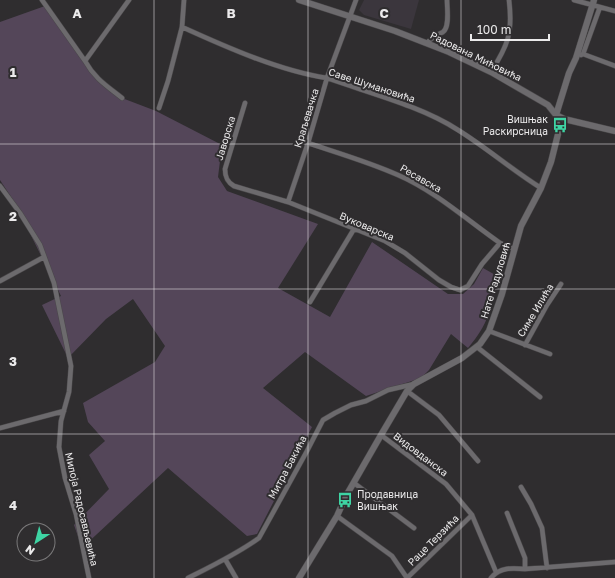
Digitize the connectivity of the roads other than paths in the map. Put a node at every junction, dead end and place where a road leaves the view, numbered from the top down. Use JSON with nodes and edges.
{"nodes":[{"id":1,"x":42,"y":0,"type":"edge"},
{"id":2,"x":129,"y":0,"type":"edge"},
{"id":3,"x":184,"y":0,"type":"edge"},
{"id":4,"x":299,"y":0,"type":"edge"},
{"id":5,"x":356,"y":0,"type":"edge"},
{"id":6,"x":447,"y":0,"type":"edge"},
{"id":7,"x":510,"y":0,"type":"edge"},
{"id":8,"x":574,"y":0,"type":"edge"},
{"id":9,"x":593,"y":3,"type":"edge"},
{"id":10,"x":600,"y":7,"type":"junction"},
{"id":11,"x":615,"y":11,"type":"edge"},
{"id":12,"x":350,"y":16,"type":"junction"},
{"id":13,"x":182,"y":27,"type":"junction"},
{"id":14,"x":427,"y":43,"type":"junction"},
{"id":15,"x":583,"y":54,"type":"junction"},
{"id":16,"x":576,"y":58,"type":"junction"},
{"id":17,"x":85,"y":61,"type":"junction"},
{"id":18,"x":615,"y":66,"type":"edge"},
{"id":19,"x":490,"y":72,"type":"junction"},
{"id":20,"x":327,"y":78,"type":"junction"},
{"id":21,"x":122,"y":98,"type":"dead end"},
{"id":22,"x":244,"y":103,"type":"dead end"},
{"id":23,"x":159,"y":108,"type":"dead end"},
{"id":24,"x":556,"y":115,"type":"junction"},
{"id":25,"x":615,"y":132,"type":"edge"},
{"id":26,"x":308,"y":143,"type":"junction"},
{"id":27,"x":226,"y":178,"type":"joint"},
{"id":28,"x":0,"y":186,"type":"edge"},
{"id":29,"x":541,"y":188,"type":"junction"},
{"id":30,"x":288,"y":202,"type":"junction"},
{"id":31,"x":354,"y":229,"type":"junction"},
{"id":32,"x":500,"y":243,"type":"junction"},
{"id":33,"x":514,"y":249,"type":"junction"},
{"id":34,"x":44,"y":257,"type":"junction"},
{"id":35,"x":0,"y":281,"type":"edge"},
{"id":36,"x":561,"y":284,"type":"dead end"},
{"id":37,"x":310,"y":302,"type":"dead end"},
{"id":38,"x":489,"y":331,"type":"junction"},
{"id":39,"x":525,"y":345,"type":"junction"},
{"id":40,"x":477,"y":347,"type":"junction"},
{"id":41,"x":550,"y":354,"type":"dead end"},
{"id":42,"x":414,"y":384,"type":"junction"},
{"id":43,"x":407,"y":391,"type":"junction"},
{"id":44,"x":540,"y":397,"type":"dead end"},
{"id":45,"x":64,"y":411,"type":"junction"},
{"id":46,"x":0,"y":428,"type":"edge"},
{"id":47,"x":380,"y":435,"type":"junction"},
{"id":48,"x":478,"y":461,"type":"dead end"},
{"id":49,"x":354,"y":483,"type":"junction"},
{"id":50,"x":521,"y":487,"type":"dead end"},
{"id":51,"x":507,"y":513,"type":"dead end"},
{"id":52,"x":472,"y":515,"type":"junction"},
{"id":53,"x":337,"y":516,"type":"junction"},
{"id":54,"x":414,"y":528,"type":"dead end"},
{"id":55,"x":225,"y":559,"type":"junction"},
{"id":56,"x":615,"y":562,"type":"edge"},
{"id":57,"x":547,"y":568,"type":"junction"},
{"id":58,"x":525,"y":570,"type":"junction"},
{"id":59,"x":496,"y":572,"type":"junction"},
{"id":60,"x":197,"y":576,"type":"edge"},
{"id":61,"x":89,"y":578,"type":"edge"},
{"id":62,"x":188,"y":578,"type":"edge"},
{"id":63,"x":236,"y":578,"type":"edge"},
{"id":64,"x":298,"y":578,"type":"edge"},
{"id":65,"x":407,"y":578,"type":"edge"},
{"id":66,"x":491,"y":578,"type":"edge"}],
"edges":[{"from":1,"to":17,"type":"street"},
{"from":2,"to":17,"type":"street"},
{"from":3,"to":13,"type":"street"},
{"from":4,"to":12,"type":"street","name":"Радована Мићовића"},
{"from":5,"to":12,"type":"street","name":"Краљевачка"},
{"from":6,"to":14,"type":"street"},
{"from":7,"to":19,"type":"street"},
{"from":8,"to":9,"type":"street"},
{"from":9,"to":10,"type":"street"},
{"from":9,"to":16,"type":"street"},
{"from":10,"to":11,"type":"street"},
{"from":10,"to":15,"type":"street"},
{"from":12,"to":14,"type":"street","name":"Радована Мићовића"},
{"from":12,"to":20,"type":"street","name":"Краљевачка"},
{"from":13,"to":20,"type":"street","name":"Саве Шумановића"},
{"from":13,"to":23,"type":"street"},
{"from":14,"to":19,"type":"street","name":"Радована Мићовића"},
{"from":15,"to":16,"type":"street"},
{"from":15,"to":18,"type":"street"},
{"from":16,"to":24,"type":"street"},
{"from":17,"to":21,"type":"street"},
{"from":19,"to":24,"type":"street","name":"Радована Мићовића"},
{"from":20,"to":26,"type":"street","name":"Краљевачка"},
{"from":20,"to":29,"type":"street","name":"Саве Шумановића"},
{"from":22,"to":27,"type":"street","name":"Јаворска"},
{"from":24,"to":25,"type":"street","name":"Радована Мићовића"},
{"from":24,"to":29,"type":"street","name":"Нате Радуловић"},
{"from":26,"to":30,"type":"street","name":"Краљевачка"},
{"from":26,"to":32,"type":"street","name":"Ресавска"},
{"from":27,"to":30,"type":"street","name":"Вуковарска"},
{"from":28,"to":34,"type":"street","name":"Милоја Радосављевића"},
{"from":29,"to":33,"type":"street","name":"Нате Радуловић"},
{"from":30,"to":31,"type":"street","name":"Вуковарска"},
{"from":31,"to":32,"type":"street","name":"Вуковарска"},
{"from":31,"to":37,"type":"street"},
{"from":32,"to":33,"type":"street","name":"Ресавска"},
{"from":33,"to":38,"type":"street","name":"Нате Радуловић"},
{"from":34,"to":35,"type":"street"},
{"from":34,"to":45,"type":"street","name":"Милоја Радосављевића"},
{"from":36,"to":39,"type":"street","name":"Симе Илића"},
{"from":38,"to":39,"type":"street"},
{"from":38,"to":40,"type":"street","name":"Нате Радуловић"},
{"from":39,"to":41,"type":"street"},
{"from":40,"to":42,"type":"street","name":"Нате Радуловић"},
{"from":40,"to":44,"type":"street"},
{"from":42,"to":43,"type":"street","name":"Нате Радуловић"},
{"from":42,"to":55,"type":"street","name":"Митра Бакића"},
{"from":43,"to":47,"type":"street","name":"Нате Радуловић"},
{"from":43,"to":48,"type":"street"},
{"from":45,"to":46,"type":"street"},
{"from":45,"to":61,"type":"street","name":"Милоја Радосављевића"},
{"from":47,"to":49,"type":"street","name":"Нате Радуловић"},
{"from":47,"to":52,"type":"street","name":"Видовданска"},
{"from":49,"to":53,"type":"street","name":"Нате Радуловић"},
{"from":49,"to":54,"type":"street"},
{"from":50,"to":57,"type":"street"},
{"from":51,"to":58,"type":"street"},
{"from":52,"to":59,"type":"street","name":"Видовданска"},
{"from":52,"to":65,"type":"street","name":"Раце Терзића"},
{"from":53,"to":64,"type":"street","name":"Нате Радуловић"},
{"from":53,"to":65,"type":"street"},
{"from":55,"to":60,"type":"street","name":"Митра Бакића"},
{"from":55,"to":63,"type":"street"},
{"from":56,"to":57,"type":"street"},
{"from":57,"to":58,"type":"street"},
{"from":58,"to":59,"type":"street"},
{"from":59,"to":66,"type":"street"},
{"from":60,"to":62,"type":"street","name":"Митра Бакића"}]}
